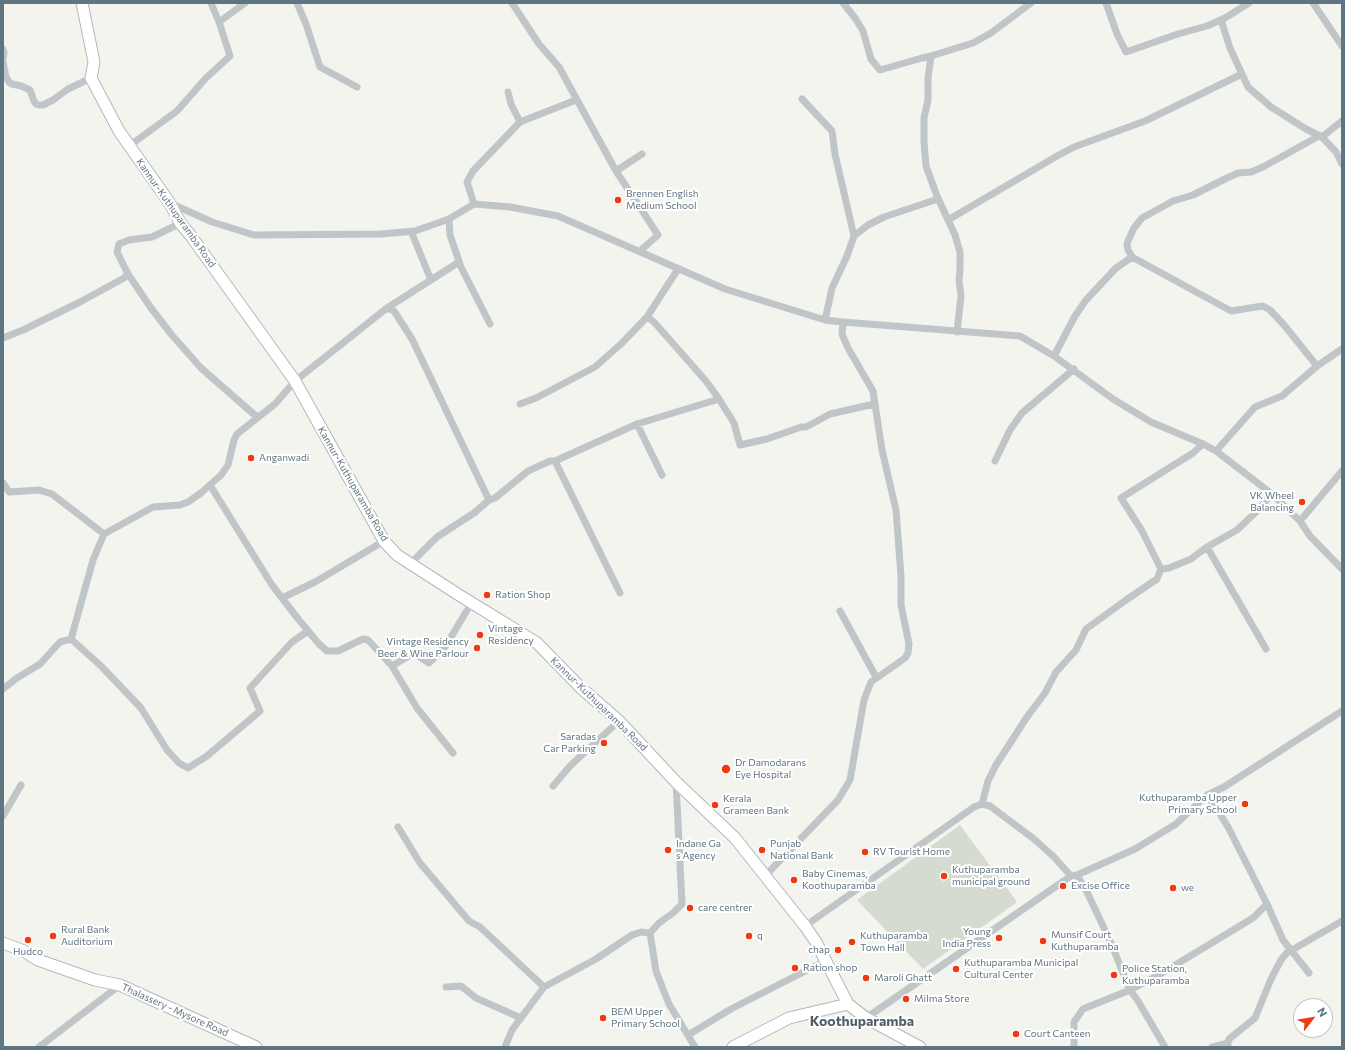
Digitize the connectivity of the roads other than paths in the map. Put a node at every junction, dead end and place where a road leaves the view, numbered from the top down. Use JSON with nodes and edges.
{"nodes":[{"id":1,"x":82,"y":3,"type":"edge"},
{"id":2,"x":211,"y":3,"type":"edge"},
{"id":3,"x":245,"y":3,"type":"edge"},
{"id":4,"x":297,"y":3,"type":"edge"},
{"id":5,"x":512,"y":3,"type":"edge"},
{"id":6,"x":843,"y":3,"type":"edge"},
{"id":7,"x":1031,"y":3,"type":"edge"},
{"id":8,"x":1106,"y":3,"type":"edge"},
{"id":9,"x":1249,"y":3,"type":"edge"},
{"id":10,"x":1314,"y":3,"type":"edge"},
{"id":11,"x":1221,"y":20,"type":"junction"},
{"id":12,"x":219,"y":22,"type":"junction"},
{"id":13,"x":1342,"y":46,"type":"edge"},
{"id":14,"x":3,"y":49,"type":"edge"},
{"id":15,"x":931,"y":56,"type":"junction"},
{"id":16,"x":3,"y":60,"type":"edge"},
{"id":17,"x":1242,"y":74,"type":"junction"},
{"id":18,"x":91,"y":78,"type":"junction"},
{"id":19,"x":357,"y":87,"type":"dead end"},
{"id":20,"x":508,"y":92,"type":"dead end"},
{"id":21,"x":802,"y":99,"type":"dead end"},
{"id":22,"x":576,"y":100,"type":"junction"},
{"id":23,"x":1342,"y":121,"type":"edge"},
{"id":24,"x":520,"y":122,"type":"junction"},
{"id":25,"x":1321,"y":137,"type":"junction"},
{"id":26,"x":130,"y":146,"type":"junction"},
{"id":27,"x":642,"y":154,"type":"dead end"},
{"id":28,"x":1342,"y":164,"type":"edge"},
{"id":29,"x":616,"y":171,"type":"junction"},
{"id":30,"x":938,"y":198,"type":"junction"},
{"id":31,"x":169,"y":202,"type":"junction"},
{"id":32,"x":474,"y":204,"type":"junction"},
{"id":33,"x":449,"y":219,"type":"junction"},
{"id":34,"x":948,"y":220,"type":"junction"},
{"id":35,"x":181,"y":223,"type":"junction"},
{"id":36,"x":411,"y":231,"type":"junction"},
{"id":37,"x":854,"y":236,"type":"junction"},
{"id":38,"x":640,"y":251,"type":"junction"},
{"id":39,"x":1132,"y":257,"type":"junction"},
{"id":40,"x":459,"y":262,"type":"junction"},
{"id":41,"x":678,"y":270,"type":"junction"},
{"id":42,"x":128,"y":274,"type":"junction"},
{"id":43,"x":431,"y":280,"type":"junction"},
{"id":44,"x":387,"y":308,"type":"junction"},
{"id":45,"x":646,"y":317,"type":"junction"},
{"id":46,"x":825,"y":320,"type":"junction"},
{"id":47,"x":843,"y":322,"type":"junction"},
{"id":48,"x":490,"y":324,"type":"dead end"},
{"id":49,"x":957,"y":332,"type":"junction"},
{"id":50,"x":3,"y":338,"type":"edge"},
{"id":51,"x":1342,"y":350,"type":"edge"},
{"id":52,"x":1054,"y":356,"type":"junction"},
{"id":53,"x":1317,"y":366,"type":"junction"},
{"id":54,"x":1074,"y":369,"type":"junction"},
{"id":55,"x":295,"y":381,"type":"junction"},
{"id":56,"x":720,"y":399,"type":"junction"},
{"id":57,"x":520,"y":404,"type":"dead end"},
{"id":58,"x":874,"y":404,"type":"junction"},
{"id":59,"x":257,"y":417,"type":"junction"},
{"id":60,"x":637,"y":424,"type":"junction"},
{"id":61,"x":1203,"y":444,"type":"junction"},
{"id":62,"x":1216,"y":451,"type":"junction"},
{"id":63,"x":555,"y":461,"type":"junction"},
{"id":64,"x":995,"y":461,"type":"dead end"},
{"id":65,"x":1342,"y":471,"type":"edge"},
{"id":66,"x":662,"y":475,"type":"dead end"},
{"id":67,"x":3,"y":484,"type":"edge"},
{"id":68,"x":210,"y":485,"type":"junction"},
{"id":69,"x":1272,"y":494,"type":"junction"},
{"id":70,"x":489,"y":500,"type":"junction"},
{"id":71,"x":1300,"y":521,"type":"junction"},
{"id":72,"x":104,"y":534,"type":"junction"},
{"id":73,"x":384,"y":541,"type":"junction"},
{"id":74,"x":1207,"y":547,"type":"junction"},
{"id":75,"x":411,"y":563,"type":"junction"},
{"id":76,"x":1161,"y":569,"type":"junction"},
{"id":77,"x":1342,"y":569,"type":"edge"},
{"id":78,"x":620,"y":593,"type":"dead end"},
{"id":79,"x":282,"y":598,"type":"junction"},
{"id":80,"x":472,"y":602,"type":"junction"},
{"id":81,"x":840,"y":612,"type":"dead end"},
{"id":82,"x":308,"y":630,"type":"junction"},
{"id":83,"x":71,"y":639,"type":"junction"},
{"id":84,"x":1266,"y":648,"type":"dead end"},
{"id":85,"x":392,"y":666,"type":"junction"},
{"id":86,"x":876,"y":677,"type":"junction"},
{"id":87,"x":3,"y":689,"type":"edge"},
{"id":88,"x":1342,"y":711,"type":"edge"},
{"id":89,"x":619,"y":721,"type":"junction"},
{"id":90,"x":452,"y":753,"type":"dead end"},
{"id":91,"x":676,"y":782,"type":"junction"},
{"id":92,"x":21,"y":785,"type":"dead end"},
{"id":93,"x":553,"y":786,"type":"dead end"},
{"id":94,"x":1207,"y":795,"type":"junction"},
{"id":95,"x":982,"y":804,"type":"junction"},
{"id":96,"x":3,"y":816,"type":"edge"},
{"id":97,"x":398,"y":827,"type":"dead end"},
{"id":98,"x":765,"y":876,"type":"junction"},
{"id":99,"x":1074,"y":876,"type":"junction"},
{"id":100,"x":1267,"y":904,"type":"junction"},
{"id":101,"x":1342,"y":921,"type":"edge"},
{"id":102,"x":805,"y":926,"type":"junction"},
{"id":103,"x":650,"y":933,"type":"junction"},
{"id":104,"x":3,"y":943,"type":"edge"},
{"id":105,"x":1291,"y":949,"type":"junction"},
{"id":106,"x":3,"y":951,"type":"edge"},
{"id":107,"x":38,"y":960,"type":"junction"},
{"id":108,"x":825,"y":962,"type":"junction"},
{"id":109,"x":1309,"y":973,"type":"dead end"},
{"id":110,"x":120,"y":986,"type":"junction"},
{"id":111,"x":446,"y":987,"type":"dead end"},
{"id":112,"x":544,"y":987,"type":"junction"},
{"id":113,"x":1130,"y":990,"type":"junction"},
{"id":114,"x":848,"y":1004,"type":"junction"},
{"id":115,"x":521,"y":1018,"type":"junction"},
{"id":116,"x":866,"y":1018,"type":"junction"},
{"id":117,"x":688,"y":1035,"type":"junction"},
{"id":118,"x":1228,"y":1045,"type":"edge"},
{"id":119,"x":39,"y":1047,"type":"edge"},
{"id":120,"x":256,"y":1047,"type":"edge"},
{"id":121,"x":505,"y":1047,"type":"edge"},
{"id":122,"x":695,"y":1047,"type":"edge"},
{"id":123,"x":733,"y":1047,"type":"edge"},
{"id":124,"x":920,"y":1047,"type":"edge"},
{"id":125,"x":1074,"y":1047,"type":"edge"},
{"id":126,"x":1165,"y":1047,"type":"edge"},
{"id":127,"x":1212,"y":1047,"type":"edge"}],
"edges":[{"from":1,"to":18,"type":"main road"},
{"from":2,"to":12,"type":"street"},
{"from":3,"to":12,"type":"street"},
{"from":4,"to":19,"type":"street"},
{"from":5,"to":22,"type":"street"},
{"from":6,"to":15,"type":"street"},
{"from":7,"to":15,"type":"street"},
{"from":8,"to":11,"type":"street"},
{"from":9,"to":11,"type":"street"},
{"from":10,"to":13,"type":"street"},
{"from":11,"to":17,"type":"street"},
{"from":12,"to":26,"type":"street"},
{"from":14,"to":16,"type":"street"},
{"from":15,"to":30,"type":"street"},
{"from":16,"to":18,"type":"street"},
{"from":17,"to":25,"type":"street"},
{"from":17,"to":34,"type":"street"},
{"from":18,"to":26,"type":"main road","name":"Kannur-Kuthuparamba Road"},
{"from":20,"to":24,"type":"street"},
{"from":21,"to":37,"type":"street"},
{"from":22,"to":24,"type":"street"},
{"from":22,"to":29,"type":"street"},
{"from":23,"to":25,"type":"street"},
{"from":24,"to":32,"type":"street"},
{"from":25,"to":28,"type":"street"},
{"from":25,"to":39,"type":"street"},
{"from":26,"to":31,"type":"main road","name":"Kannur-Kuthuparamba Road"},
{"from":27,"to":29,"type":"street"},
{"from":29,"to":38,"type":"street"},
{"from":30,"to":34,"type":"street"},
{"from":30,"to":37,"type":"street"},
{"from":31,"to":35,"type":"main road","name":"Kannur-Kuthuparamba Road"},
{"from":31,"to":36,"type":"street"},
{"from":32,"to":33,"type":"street"},
{"from":32,"to":38,"type":"street"},
{"from":33,"to":36,"type":"street"},
{"from":33,"to":40,"type":"street"},
{"from":34,"to":49,"type":"street"},
{"from":35,"to":42,"type":"street"},
{"from":35,"to":55,"type":"main road","name":"Kannur-Kuthuparamba Road"},
{"from":36,"to":43,"type":"street"},
{"from":37,"to":46,"type":"street"},
{"from":38,"to":41,"type":"street"},
{"from":39,"to":52,"type":"street"},
{"from":39,"to":53,"type":"street"},
{"from":40,"to":43,"type":"street"},
{"from":40,"to":48,"type":"street"},
{"from":41,"to":45,"type":"street"},
{"from":41,"to":46,"type":"street"},
{"from":42,"to":50,"type":"street"},
{"from":42,"to":59,"type":"street"},
{"from":43,"to":44,"type":"street"},
{"from":44,"to":55,"type":"street"},
{"from":44,"to":70,"type":"street"},
{"from":45,"to":56,"type":"street"},
{"from":45,"to":57,"type":"street"},
{"from":46,"to":47,"type":"street"},
{"from":47,"to":49,"type":"street"},
{"from":47,"to":58,"type":"street"},
{"from":49,"to":52,"type":"street"},
{"from":51,"to":53,"type":"street"},
{"from":52,"to":54,"type":"street"},
{"from":53,"to":62,"type":"street"},
{"from":54,"to":61,"type":"street"},
{"from":54,"to":64,"type":"street"},
{"from":55,"to":59,"type":"street"},
{"from":55,"to":73,"type":"main road","name":"Kannur-Kuthuparamba Road"},
{"from":56,"to":58,"type":"street"},
{"from":56,"to":60,"type":"street"},
{"from":58,"to":86,"type":"street"},
{"from":59,"to":68,"type":"street"},
{"from":60,"to":63,"type":"street"},
{"from":60,"to":66,"type":"street"},
{"from":61,"to":62,"type":"street"},
{"from":61,"to":76,"type":"street"},
{"from":62,"to":69,"type":"street"},
{"from":63,"to":70,"type":"street"},
{"from":63,"to":78,"type":"street"},
{"from":65,"to":71,"type":"street"},
{"from":67,"to":72,"type":"street"},
{"from":68,"to":72,"type":"street"},
{"from":68,"to":79,"type":"street"},
{"from":69,"to":71,"type":"street"},
{"from":69,"to":74,"type":"street"},
{"from":70,"to":75,"type":"street"},
{"from":71,"to":77,"type":"street"},
{"from":72,"to":83,"type":"street"},
{"from":73,"to":75,"type":"main road","name":"Kannur-Kuthuparamba Road"},
{"from":73,"to":79,"type":"street"},
{"from":74,"to":76,"type":"street"},
{"from":74,"to":84,"type":"street"},
{"from":75,"to":80,"type":"main road","name":"Kannur-Kuthuparamba Road"},
{"from":76,"to":95,"type":"street"},
{"from":79,"to":82,"type":"street"},
{"from":80,"to":85,"type":"street"},
{"from":80,"to":89,"type":"main road","name":"Kannur-Kuthuparamba Road"},
{"from":81,"to":86,"type":"street"},
{"from":82,"to":83,"type":"street"},
{"from":82,"to":85,"type":"street"},
{"from":83,"to":87,"type":"street"},
{"from":85,"to":90,"type":"street"},
{"from":86,"to":98,"type":"street"},
{"from":88,"to":94,"type":"street"},
{"from":89,"to":91,"type":"main road","name":"Kannur-Kuthuparamba Road"},
{"from":89,"to":93,"type":"street"},
{"from":91,"to":98,"type":"main road","name":"Kannur-Kuthuparamba Road"},
{"from":91,"to":103,"type":"street"},
{"from":92,"to":96,"type":"street"},
{"from":94,"to":99,"type":"street"},
{"from":94,"to":100,"type":"street"},
{"from":95,"to":99,"type":"street"},
{"from":95,"to":102,"type":"street"},
{"from":97,"to":112,"type":"street"},
{"from":98,"to":102,"type":"main road","name":"Kannur-Kuthuparamba Road"},
{"from":99,"to":113,"type":"street"},
{"from":99,"to":116,"type":"street"},
{"from":100,"to":105,"type":"street"},
{"from":100,"to":113,"type":"street"},
{"from":101,"to":105,"type":"street"},
{"from":102,"to":108,"type":"main road","name":"Kannur-Kuthuparamba Road"},
{"from":103,"to":112,"type":"street"},
{"from":103,"to":117,"type":"street"},
{"from":104,"to":107,"type":"main road","name":"Thalassery - Mysore Road"},
{"from":105,"to":109,"type":"street"},
{"from":105,"to":118,"type":"street"},
{"from":106,"to":107,"type":"main road"},
{"from":107,"to":110,"type":"main road","name":"Thalassery - Mysore Road"},
{"from":108,"to":114,"type":"main road","name":"Kannur-Kuthuparamba Road"},
{"from":108,"to":117,"type":"street"},
{"from":110,"to":119,"type":"street"},
{"from":110,"to":120,"type":"main road","name":"Thalassery - Mysore Road"},
{"from":111,"to":115,"type":"street"},
{"from":112,"to":115,"type":"street"},
{"from":113,"to":125,"type":"street"},
{"from":113,"to":126,"type":"street"},
{"from":114,"to":116,"type":"main road"},
{"from":114,"to":123,"type":"main road"},
{"from":115,"to":121,"type":"street"},
{"from":116,"to":124,"type":"main road"},
{"from":117,"to":122,"type":"street"},
{"from":118,"to":127,"type":"street"}]}
